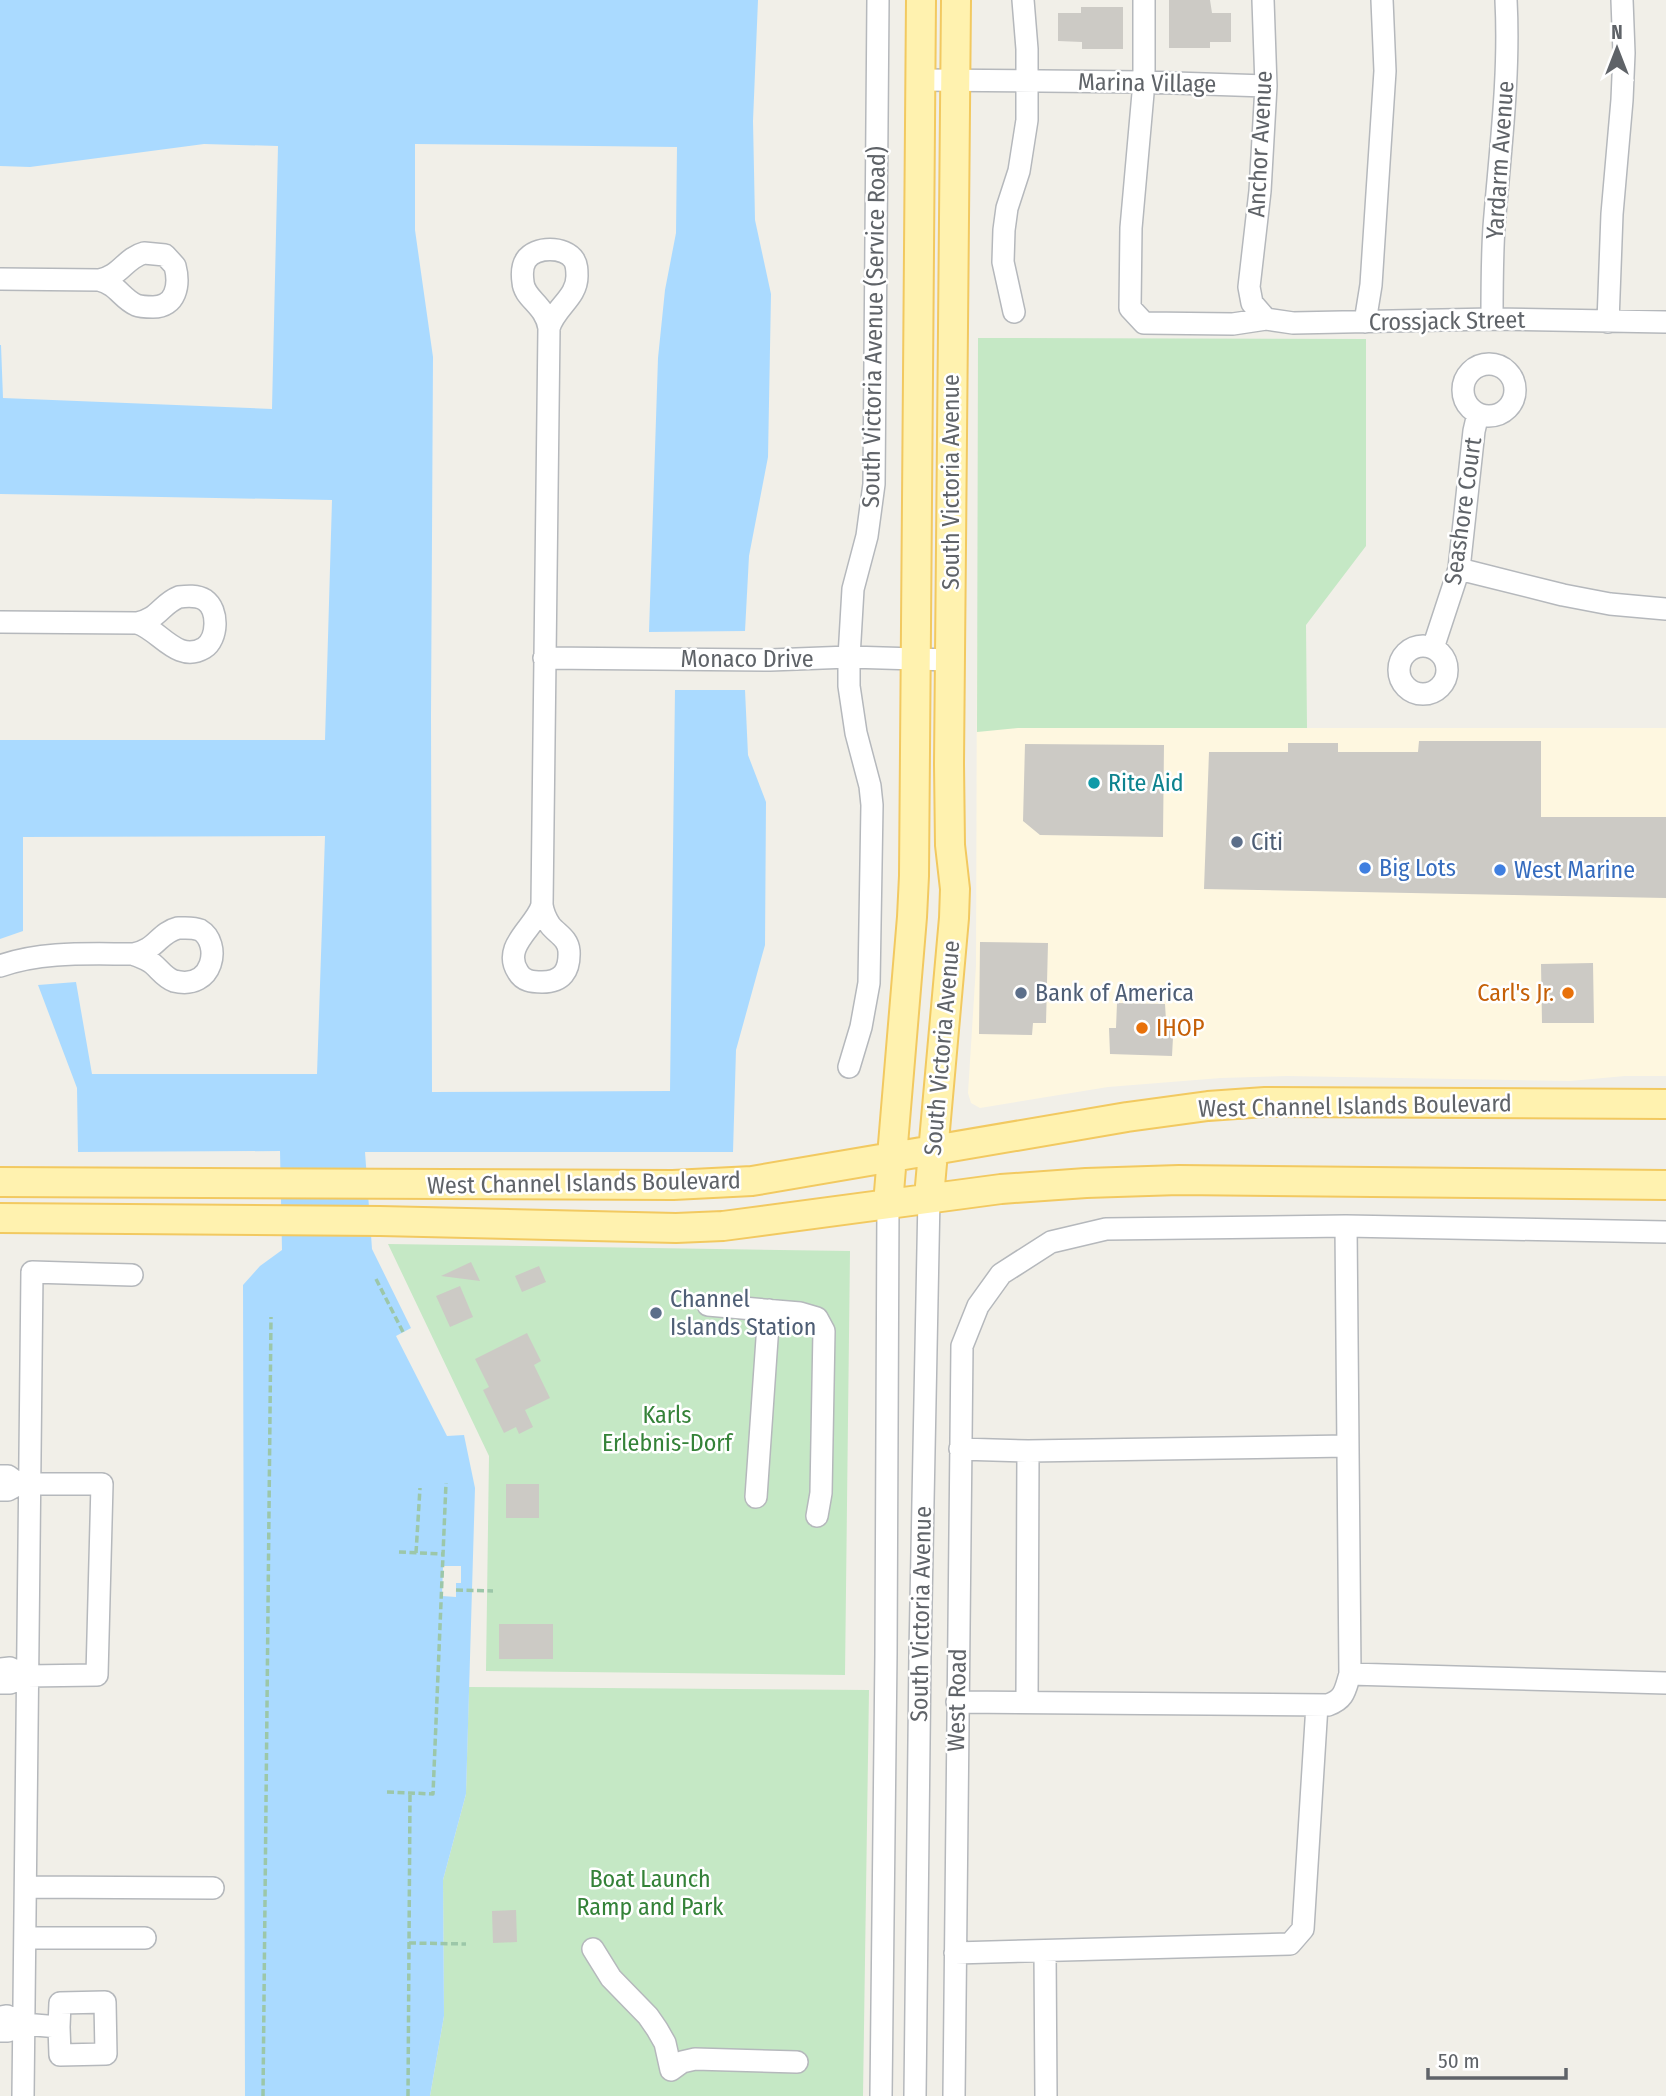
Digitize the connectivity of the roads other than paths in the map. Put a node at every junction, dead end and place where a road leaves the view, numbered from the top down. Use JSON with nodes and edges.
{"nodes":[{"id":1,"x":878,"y":0,"type":"edge"},
{"id":2,"x":921,"y":0,"type":"edge"},
{"id":3,"x":956,"y":0,"type":"edge"},
{"id":4,"x":1023,"y":0,"type":"edge"},
{"id":5,"x":1144,"y":0,"type":"edge"},
{"id":6,"x":1263,"y":0,"type":"edge"},
{"id":7,"x":1381,"y":0,"type":"edge"},
{"id":8,"x":1506,"y":0,"type":"edge"},
{"id":9,"x":1622,"y":0,"type":"edge"},
{"id":10,"x":921,"y":80,"type":"junction"},
{"id":11,"x":955,"y":81,"type":"junction"},
{"id":12,"x":1027,"y":82,"type":"junction"},
{"id":13,"x":1144,"y":82,"type":"junction"},
{"id":14,"x":1266,"y":86,"type":"junction"},
{"id":15,"x":0,"y":279,"type":"edge"},
{"id":16,"x":99,"y":280,"type":"dead end"},
{"id":17,"x":1014,"y":312,"type":"dead end"},
{"id":18,"x":1266,"y":318,"type":"junction"},
{"id":19,"x":1492,"y":319,"type":"junction"},
{"id":20,"x":1366,"y":322,"type":"junction"},
{"id":21,"x":1608,"y":322,"type":"junction"},
{"id":22,"x":1666,"y":322,"type":"edge"},
{"id":23,"x":549,"y":328,"type":"dead end"},
{"id":24,"x":1478,"y":414,"type":"dead end"},
{"id":25,"x":1459,"y":569,"type":"junction"},
{"id":26,"x":1666,"y":609,"type":"edge"},
{"id":27,"x":0,"y":622,"type":"edge"},
{"id":28,"x":136,"y":623,"type":"dead end"},
{"id":29,"x":1433,"y":648,"type":"dead end"},
{"id":30,"x":849,"y":657,"type":"junction"},
{"id":31,"x":544,"y":658,"type":"junction"},
{"id":32,"x":916,"y":658,"type":"junction"},
{"id":33,"x":950,"y":660,"type":"junction"},
{"id":34,"x":542,"y":905,"type":"dead end"},
{"id":35,"x":133,"y":954,"type":"dead end"},
{"id":36,"x":0,"y":966,"type":"edge"},
{"id":37,"x":849,"y":1067,"type":"dead end"},
{"id":38,"x":1666,"y":1104,"type":"edge"},
{"id":39,"x":934,"y":1149,"type":"junction"},
{"id":40,"x":892,"y":1156,"type":"junction"},
{"id":41,"x":0,"y":1182,"type":"edge"},
{"id":42,"x":1666,"y":1185,"type":"edge"},
{"id":43,"x":929,"y":1197,"type":"junction"},
{"id":44,"x":888,"y":1204,"type":"junction"},
{"id":45,"x":0,"y":1218,"type":"edge"},
{"id":46,"x":1346,"y":1226,"type":"junction"},
{"id":47,"x":1666,"y":1232,"type":"edge"},
{"id":48,"x":132,"y":1275,"type":"dead end"},
{"id":49,"x":708,"y":1305,"type":"dead end"},
{"id":50,"x":769,"y":1310,"type":"junction"},
{"id":51,"x":1348,"y":1446,"type":"junction"},
{"id":52,"x":960,"y":1448,"type":"junction"},
{"id":53,"x":1028,"y":1451,"type":"junction"},
{"id":54,"x":12,"y":1484,"type":"edge"},
{"id":55,"x":757,"y":1497,"type":"dead end"},
{"id":56,"x":817,"y":1516,"type":"dead end"},
{"id":57,"x":0,"y":1669,"type":"edge"},
{"id":58,"x":1350,"y":1674,"type":"junction"},
{"id":59,"x":27,"y":1676,"type":"junction"},
{"id":60,"x":1666,"y":1683,"type":"edge"},
{"id":61,"x":0,"y":1684,"type":"edge"},
{"id":62,"x":957,"y":1702,"type":"junction"},
{"id":63,"x":1027,"y":1702,"type":"junction"},
{"id":64,"x":1317,"y":1705,"type":"junction"},
{"id":65,"x":26,"y":1886,"type":"junction"},
{"id":66,"x":213,"y":1888,"type":"dead end"},
{"id":67,"x":24,"y":1938,"type":"junction"},
{"id":68,"x":145,"y":1938,"type":"dead end"},
{"id":69,"x":593,"y":1949,"type":"dead end"},
{"id":70,"x":1045,"y":1951,"type":"junction"},
{"id":71,"x":955,"y":1953,"type":"junction"},
{"id":72,"x":0,"y":2017,"type":"edge"},
{"id":73,"x":23,"y":2024,"type":"junction"},
{"id":74,"x":60,"y":2027,"type":"dead end"},
{"id":75,"x":0,"y":2031,"type":"edge"},
{"id":76,"x":797,"y":2062,"type":"dead end"},
{"id":77,"x":23,"y":2096,"type":"edge"},
{"id":78,"x":881,"y":2096,"type":"edge"},
{"id":79,"x":915,"y":2096,"type":"edge"},
{"id":80,"x":954,"y":2096,"type":"edge"},
{"id":81,"x":1046,"y":2096,"type":"edge"}],
"edges":[{"from":1,"to":30,"type":"street","name":"South Victoria Avenue (Service Road)"},
{"from":2,"to":10,"type":"main road","name":"South Victoria Avenue"},
{"from":3,"to":11,"type":"main road","name":"South Victoria Avenue"},
{"from":4,"to":12,"type":"street"},
{"from":5,"to":13,"type":"street","name":"Crossjack Street"},
{"from":6,"to":14,"type":"street","name":"Anchor Avenue"},
{"from":7,"to":20,"type":"street"},
{"from":8,"to":19,"type":"street","name":"Yardarm Avenue"},
{"from":9,"to":21,"type":"street"},
{"from":10,"to":11,"type":"street","name":"Marina Village"},
{"from":10,"to":32,"type":"main road","name":"South Victoria Avenue"},
{"from":11,"to":12,"type":"street","name":"Marina Village"},
{"from":11,"to":33,"type":"main road","name":"South Victoria Avenue"},
{"from":12,"to":13,"type":"street","name":"Marina Village"},
{"from":12,"to":17,"type":"street"},
{"from":13,"to":14,"type":"street","name":"Marina Village"},
{"from":13,"to":18,"type":"street","name":"Crossjack Street"},
{"from":14,"to":18,"type":"street","name":"Anchor Avenue"},
{"from":15,"to":16,"type":"street"},
{"from":18,"to":20,"type":"street","name":"Crossjack Street"},
{"from":19,"to":20,"type":"street","name":"Crossjack Street"},
{"from":19,"to":21,"type":"street","name":"Crossjack Street"},
{"from":21,"to":22,"type":"street","name":"Crossjack Street"},
{"from":23,"to":31,"type":"street"},
{"from":24,"to":25,"type":"street","name":"Seashore Court"},
{"from":25,"to":26,"type":"street"},
{"from":25,"to":29,"type":"street","name":"Seashore Court"},
{"from":27,"to":28,"type":"street"},
{"from":30,"to":31,"type":"street","name":"Monaco Drive"},
{"from":30,"to":32,"type":"street","name":"Monaco Drive"},
{"from":30,"to":37,"type":"street","name":"South Victoria Avenue (Service Road)"},
{"from":31,"to":34,"type":"street"},
{"from":32,"to":33,"type":"street","name":"Monaco Drive"},
{"from":32,"to":40,"type":"main road","name":"South Victoria Avenue"},
{"from":33,"to":39,"type":"main road","name":"South Victoria Avenue"},
{"from":35,"to":36,"type":"street"},
{"from":38,"to":39,"type":"main road","name":"West Channel Islands Boulevard"},
{"from":39,"to":40,"type":"main road","name":"West Channel Islands Boulevard"},
{"from":39,"to":43,"type":"main road","name":"South Victoria Avenue"},
{"from":40,"to":41,"type":"main road","name":"West Channel Islands Boulevard"},
{"from":40,"to":44,"type":"main road","name":"South Victoria Avenue"},
{"from":42,"to":43,"type":"main road","name":"West Channel Islands Boulevard"},
{"from":43,"to":44,"type":"main road","name":"West Channel Islands Boulevard"},
{"from":43,"to":79,"type":"street","name":"South Victoria Avenue"},
{"from":44,"to":45,"type":"main road","name":"West Channel Islands Boulevard"},
{"from":44,"to":78,"type":"street","name":"South Victoria Avenue"},
{"from":46,"to":47,"type":"street","name":"West Road"},
{"from":46,"to":51,"type":"street"},
{"from":46,"to":52,"type":"street","name":"West Road"},
{"from":48,"to":54,"type":"street"},
{"from":49,"to":50,"type":"street"},
{"from":50,"to":55,"type":"street"},
{"from":50,"to":56,"type":"street"},
{"from":51,"to":53,"type":"street"},
{"from":51,"to":58,"type":"street"},
{"from":52,"to":53,"type":"street"},
{"from":52,"to":62,"type":"street","name":"West Road"},
{"from":53,"to":63,"type":"street"},
{"from":54,"to":59,"type":"street"},
{"from":54,"to":59,"type":"street"},
{"from":57,"to":59,"type":"street"},
{"from":58,"to":60,"type":"street"},
{"from":58,"to":64,"type":"street"},
{"from":59,"to":61,"type":"street"},
{"from":59,"to":65,"type":"street"},
{"from":62,"to":63,"type":"street"},
{"from":62,"to":71,"type":"street","name":"West Road"},
{"from":63,"to":64,"type":"street"},
{"from":64,"to":70,"type":"street"},
{"from":65,"to":66,"type":"street"},
{"from":65,"to":67,"type":"street"},
{"from":67,"to":68,"type":"street"},
{"from":67,"to":73,"type":"street"},
{"from":69,"to":76,"type":"street"},
{"from":70,"to":71,"type":"street"},
{"from":70,"to":81,"type":"street"},
{"from":71,"to":80,"type":"street","name":"West Road"},
{"from":72,"to":73,"type":"street"},
{"from":73,"to":74,"type":"street"},
{"from":73,"to":75,"type":"street"},
{"from":73,"to":77,"type":"street"}]}
